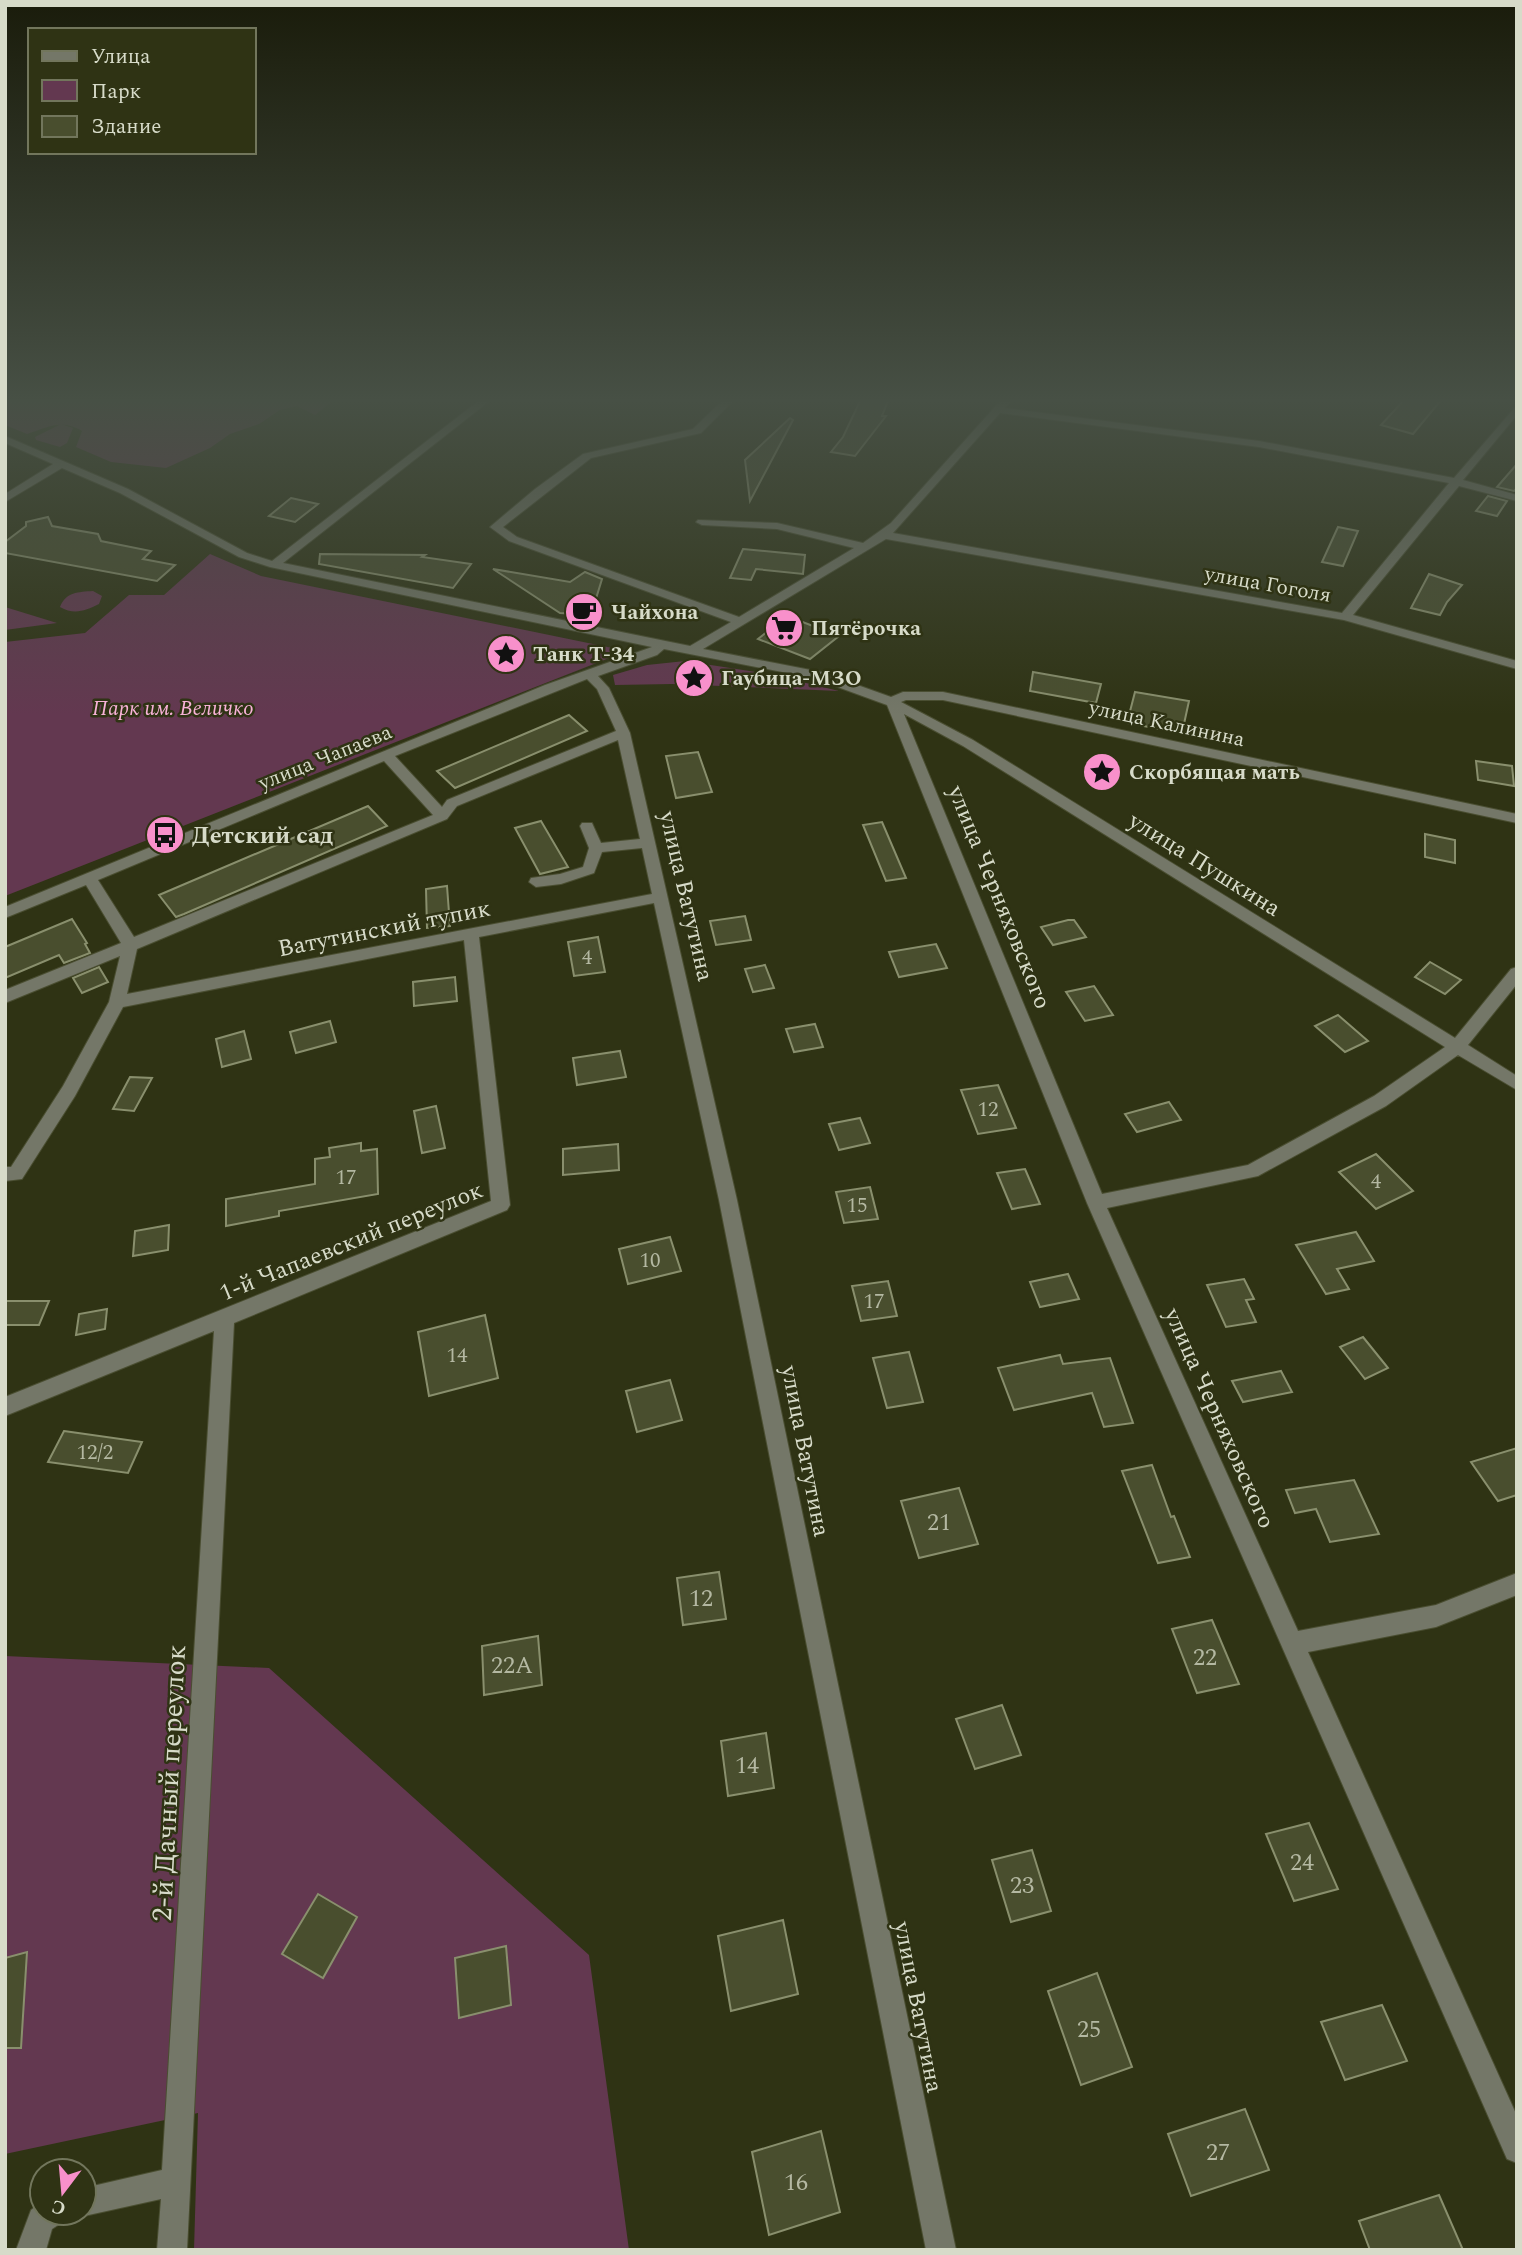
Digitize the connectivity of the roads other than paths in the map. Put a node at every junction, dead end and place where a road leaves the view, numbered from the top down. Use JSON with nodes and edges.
{"nodes":[{"id":1,"x":149,"y":504,"type":"edge"},
{"id":2,"x":352,"y":504,"type":"edge"},
{"id":3,"x":523,"y":504,"type":"edge"},
{"id":4,"x":912,"y":504,"type":"edge"},
{"id":5,"x":1438,"y":504,"type":"edge"},
{"id":6,"x":702,"y":522,"type":"dead end"},
{"id":7,"x":884,"y":535,"type":"junction"},
{"id":8,"x":865,"y":547,"type":"junction"},
{"id":9,"x":274,"y":565,"type":"junction"},
{"id":10,"x":1345,"y":617,"type":"junction"},
{"id":11,"x":740,"y":621,"type":"junction"},
{"id":12,"x":661,"y":645,"type":"junction"},
{"id":13,"x":691,"y":651,"type":"junction"},
{"id":14,"x":1517,"y":666,"type":"edge"},
{"id":15,"x":589,"y":674,"type":"junction"},
{"id":16,"x":892,"y":702,"type":"junction"},
{"id":17,"x":623,"y":733,"type":"junction"},
{"id":18,"x":386,"y":755,"type":"junction"},
{"id":19,"x":442,"y":816,"type":"junction"},
{"id":20,"x":1517,"y":820,"type":"edge"},
{"id":21,"x":587,"y":825,"type":"dead end"},
{"id":22,"x":648,"y":843,"type":"junction"},
{"id":23,"x":596,"y":848,"type":"junction"},
{"id":24,"x":89,"y":878,"type":"junction"},
{"id":25,"x":536,"y":882,"type":"dead end"},
{"id":26,"x":660,"y":897,"type":"junction"},
{"id":27,"x":5,"y":913,"type":"edge"},
{"id":28,"x":471,"y":935,"type":"junction"},
{"id":29,"x":130,"y":944,"type":"junction"},
{"id":30,"x":1517,"y":973,"type":"edge"},
{"id":31,"x":5,"y":997,"type":"edge"},
{"id":32,"x":117,"y":1002,"type":"junction"},
{"id":33,"x":1457,"y":1047,"type":"junction"},
{"id":34,"x":1517,"y":1084,"type":"edge"},
{"id":35,"x":5,"y":1174,"type":"edge"},
{"id":36,"x":1096,"y":1203,"type":"junction"},
{"id":37,"x":223,"y":1320,"type":"junction"},
{"id":38,"x":5,"y":1407,"type":"edge"},
{"id":39,"x":1517,"y":1584,"type":"edge"},
{"id":40,"x":1292,"y":1644,"type":"junction"},
{"id":41,"x":1517,"y":2149,"type":"edge"},
{"id":42,"x":176,"y":2181,"type":"junction"},
{"id":43,"x":98,"y":2199,"type":"edge"},
{"id":44,"x":39,"y":2227,"type":"edge"},
{"id":45,"x":31,"y":2250,"type":"edge"},
{"id":46,"x":172,"y":2250,"type":"edge"},
{"id":47,"x":941,"y":2250,"type":"edge"}],
"edges":[{"from":1,"to":9,"type":"street","name":"улица Пушкина"},
{"from":2,"to":9,"type":"street"},
{"from":3,"to":11,"type":"street"},
{"from":4,"to":7,"type":"street"},
{"from":5,"to":10,"type":"street"},
{"from":6,"to":8,"type":"street"},
{"from":7,"to":8,"type":"street"},
{"from":7,"to":10,"type":"street","name":"улица Гоголя"},
{"from":8,"to":11,"type":"street"},
{"from":9,"to":12,"type":"street","name":"улица Пушкина"},
{"from":10,"to":14,"type":"street","name":"улица Гоголя"},
{"from":11,"to":13,"type":"street"},
{"from":12,"to":13,"type":"street","name":"улица Пушкина"},
{"from":12,"to":15,"type":"street","name":"улица Чапаева"},
{"from":13,"to":16,"type":"street","name":"улица Пушкина"},
{"from":15,"to":17,"type":"street","name":"улица Ватутина"},
{"from":15,"to":18,"type":"street","name":"улица Чапаева"},
{"from":16,"to":20,"type":"street","name":"улица Калинина"},
{"from":16,"to":33,"type":"street","name":"улица Пушкина"},
{"from":16,"to":36,"type":"street","name":"улица Черняховского"},
{"from":17,"to":19,"type":"street"},
{"from":17,"to":22,"type":"street","name":"улица Ватутина"},
{"from":18,"to":19,"type":"street"},
{"from":18,"to":24,"type":"street","name":"улица Чапаева"},
{"from":19,"to":29,"type":"street"},
{"from":21,"to":23,"type":"street"},
{"from":22,"to":23,"type":"street"},
{"from":22,"to":26,"type":"street","name":"улица Ватутина"},
{"from":23,"to":25,"type":"street"},
{"from":24,"to":27,"type":"street","name":"улица Чапаева"},
{"from":24,"to":29,"type":"street"},
{"from":26,"to":28,"type":"street","name":"Ватутинский тупик"},
{"from":26,"to":47,"type":"street","name":"улица Ватутина"},
{"from":28,"to":32,"type":"street","name":"Ватутинский тупик"},
{"from":28,"to":37,"type":"street","name":"1-й Чапаевский переулок"},
{"from":29,"to":31,"type":"street"},
{"from":29,"to":32,"type":"street"},
{"from":30,"to":33,"type":"street"},
{"from":32,"to":35,"type":"street"},
{"from":33,"to":34,"type":"street","name":"улица Пушкина"},
{"from":33,"to":36,"type":"street"},
{"from":36,"to":40,"type":"street","name":"улица Черняховского"},
{"from":37,"to":38,"type":"street","name":"1-й Чапаевский переулок"},
{"from":37,"to":42,"type":"street","name":"2-й Дачный переулок"},
{"from":39,"to":40,"type":"street"},
{"from":40,"to":41,"type":"street","name":"улица Черняховского"},
{"from":42,"to":43,"type":"street"},
{"from":42,"to":46,"type":"street","name":"2-й Дачный переулок"},
{"from":44,"to":45,"type":"street"}]}
